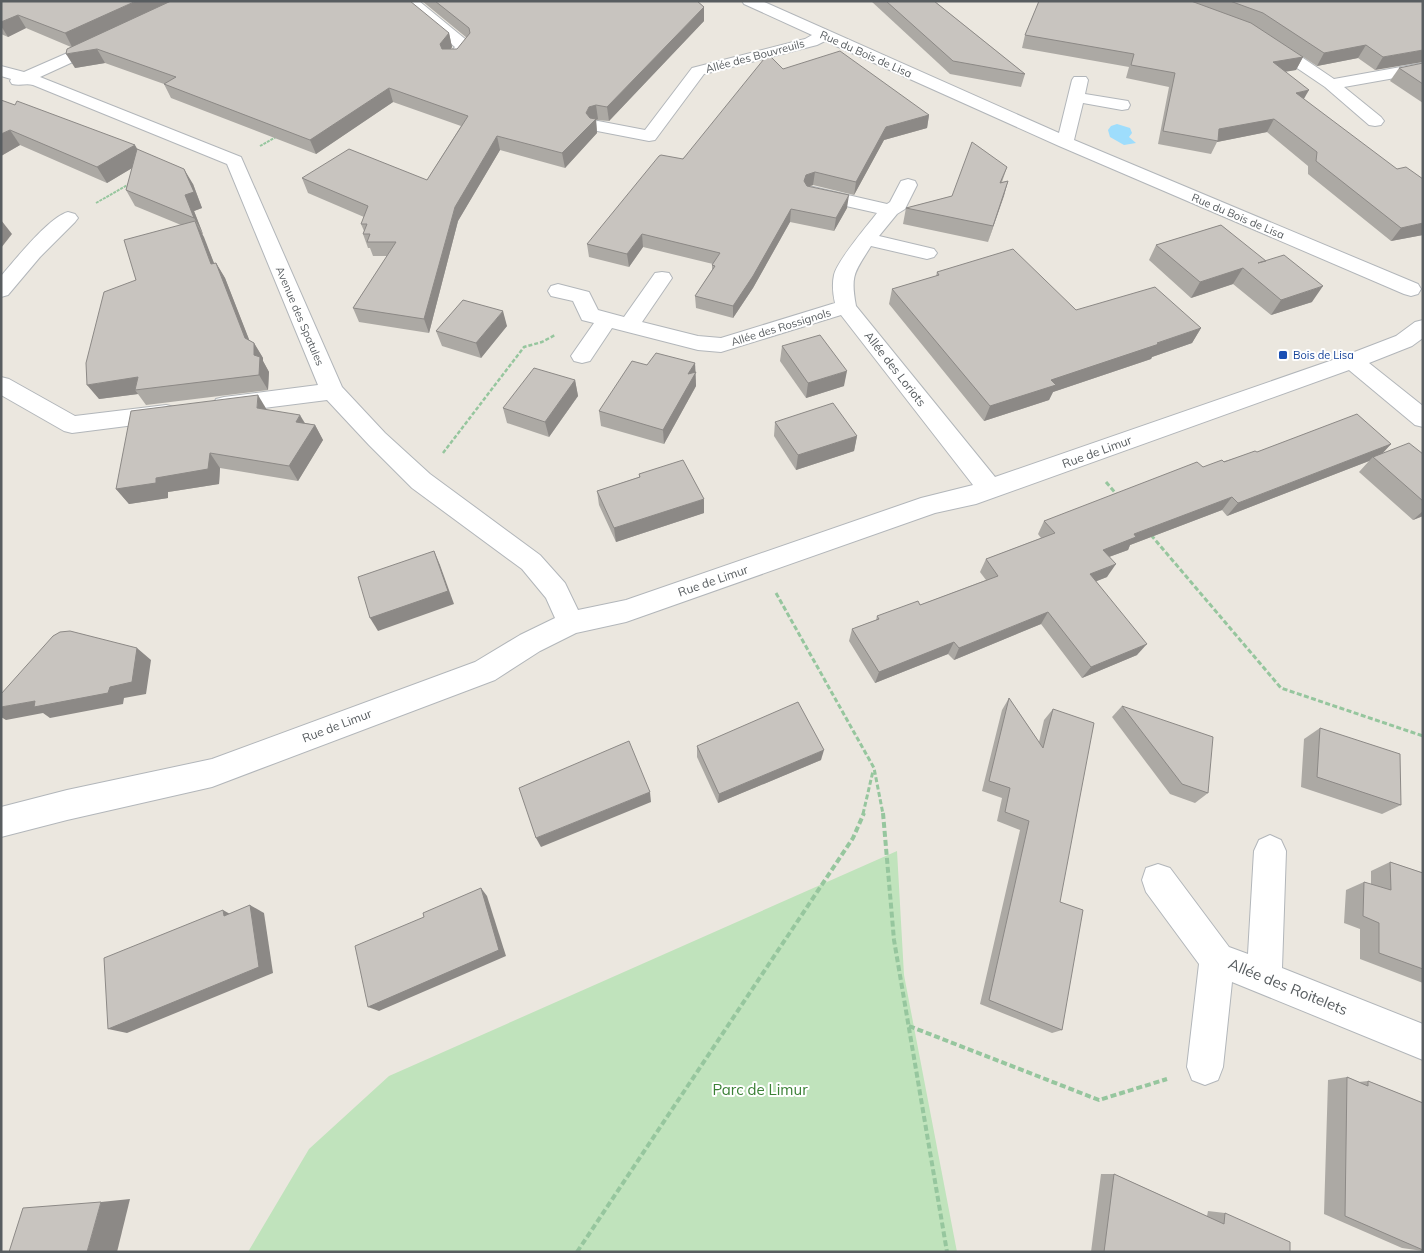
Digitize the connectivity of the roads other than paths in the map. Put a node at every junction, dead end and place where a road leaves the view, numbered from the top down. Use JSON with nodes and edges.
{"nodes":[{"id":1,"x":407,"y":1,"type":"edge"},
{"id":2,"x":748,"y":1,"type":"edge"},
{"id":3,"x":122,"y":34,"type":"edge"},
{"id":4,"x":1258,"y":35,"type":"edge"},
{"id":5,"x":824,"y":36,"type":"junction"},
{"id":6,"x":453,"y":59,"type":"edge"},
{"id":7,"x":1423,"y":68,"type":"edge"},
{"id":8,"x":1,"y":71,"type":"edge"},
{"id":9,"x":25,"y":78,"type":"junction"},
{"id":10,"x":1080,"y":80,"type":"dead end"},
{"id":11,"x":1331,"y":84,"type":"junction"},
{"id":12,"x":1,"y":88,"type":"edge"},
{"id":13,"x":1076,"y":97,"type":"junction"},
{"id":14,"x":1122,"y":106,"type":"dead end"},
{"id":15,"x":1375,"y":121,"type":"dead end"},
{"id":16,"x":598,"y":126,"type":"edge"},
{"id":17,"x":1065,"y":142,"type":"junction"},
{"id":18,"x":908,"y":185,"type":"dead end"},
{"id":19,"x":812,"y":193,"type":"edge"},
{"id":20,"x":890,"y":210,"type":"junction"},
{"id":21,"x":68,"y":218,"type":"road end"},
{"id":22,"x":866,"y":239,"type":"junction"},
{"id":23,"x":927,"y":253,"type":"dead end"},
{"id":24,"x":662,"y":278,"type":"dead end"},
{"id":25,"x":1417,"y":287,"type":"edge"},
{"id":26,"x":1,"y":290,"type":"edge"},
{"id":27,"x":558,"y":291,"type":"dead end"},
{"id":28,"x":846,"y":307,"type":"junction"},
{"id":29,"x":1423,"y":316,"type":"edge"},
{"id":30,"x":598,"y":317,"type":"junction"},
{"id":31,"x":629,"y":326,"type":"junction"},
{"id":32,"x":1423,"y":327,"type":"edge"},
{"id":33,"x":582,"y":356,"type":"dead end"},
{"id":34,"x":1352,"y":361,"type":"junction"},
{"id":35,"x":1,"y":385,"type":"edge"},
{"id":36,"x":332,"y":391,"type":"junction"},
{"id":37,"x":1423,"y":419,"type":"edge"},
{"id":38,"x":990,"y":489,"type":"junction"},
{"id":39,"x":571,"y":624,"type":"junction"},
{"id":40,"x":1,"y":822,"type":"edge"},
{"id":41,"x":1270,"y":851,"type":"dead end"},
{"id":42,"x":1158,"y":880,"type":"dead end"},
{"id":43,"x":1217,"y":959,"type":"junction"},
{"id":44,"x":1264,"y":978,"type":"junction"},
{"id":45,"x":1423,"y":1042,"type":"edge"},
{"id":46,"x":1205,"y":1066,"type":"road end"}],
"edges":[{"from":1,"to":6,"type":"street"},
{"from":2,"to":5,"type":"street","name":"Rue du Bois de Lisa"},
{"from":3,"to":9,"type":"street"},
{"from":4,"to":11,"type":"street"},
{"from":5,"to":16,"type":"street","name":"Allée des Bouvreuils"},
{"from":5,"to":17,"type":"street","name":"Rue du Bois de Lisa"},
{"from":7,"to":11,"type":"street"},
{"from":8,"to":9,"type":"street"},
{"from":9,"to":12,"type":"street"},
{"from":9,"to":36,"type":"street","name":"Avenue des Spatules"},
{"from":10,"to":13,"type":"street"},
{"from":11,"to":15,"type":"street"},
{"from":13,"to":14,"type":"street"},
{"from":13,"to":17,"type":"street"},
{"from":17,"to":25,"type":"street","name":"Rue du Bois de Lisa"},
{"from":18,"to":20,"type":"street"},
{"from":19,"to":20,"type":"street"},
{"from":20,"to":22,"type":"street"},
{"from":21,"to":26,"type":"street"},
{"from":22,"to":23,"type":"street"},
{"from":22,"to":28,"type":"street"},
{"from":24,"to":31,"type":"street"},
{"from":25,"to":29,"type":"street"},
{"from":27,"to":30,"type":"street"},
{"from":28,"to":31,"type":"street","name":"Allée des Rossignols"},
{"from":28,"to":38,"type":"street","name":"Allée des Loriots"},
{"from":30,"to":31,"type":"street","name":"Allée des Rossignols"},
{"from":30,"to":33,"type":"street"},
{"from":32,"to":34,"type":"street","name":"Rue de Limur"},
{"from":34,"to":37,"type":"street"},
{"from":34,"to":38,"type":"street","name":"Rue de Limur"},
{"from":35,"to":36,"type":"street"},
{"from":36,"to":39,"type":"street","name":"Avenue des Spatules"},
{"from":38,"to":39,"type":"street","name":"Rue de Limur"},
{"from":39,"to":40,"type":"street","name":"Rue de Limur"},
{"from":41,"to":44,"type":"street"},
{"from":42,"to":43,"type":"street","name":"Allée des Roitelets"},
{"from":43,"to":44,"type":"street","name":"Allée des Roitelets"},
{"from":43,"to":46,"type":"street"},
{"from":44,"to":45,"type":"street","name":"Allée des Roitelets"}]}
